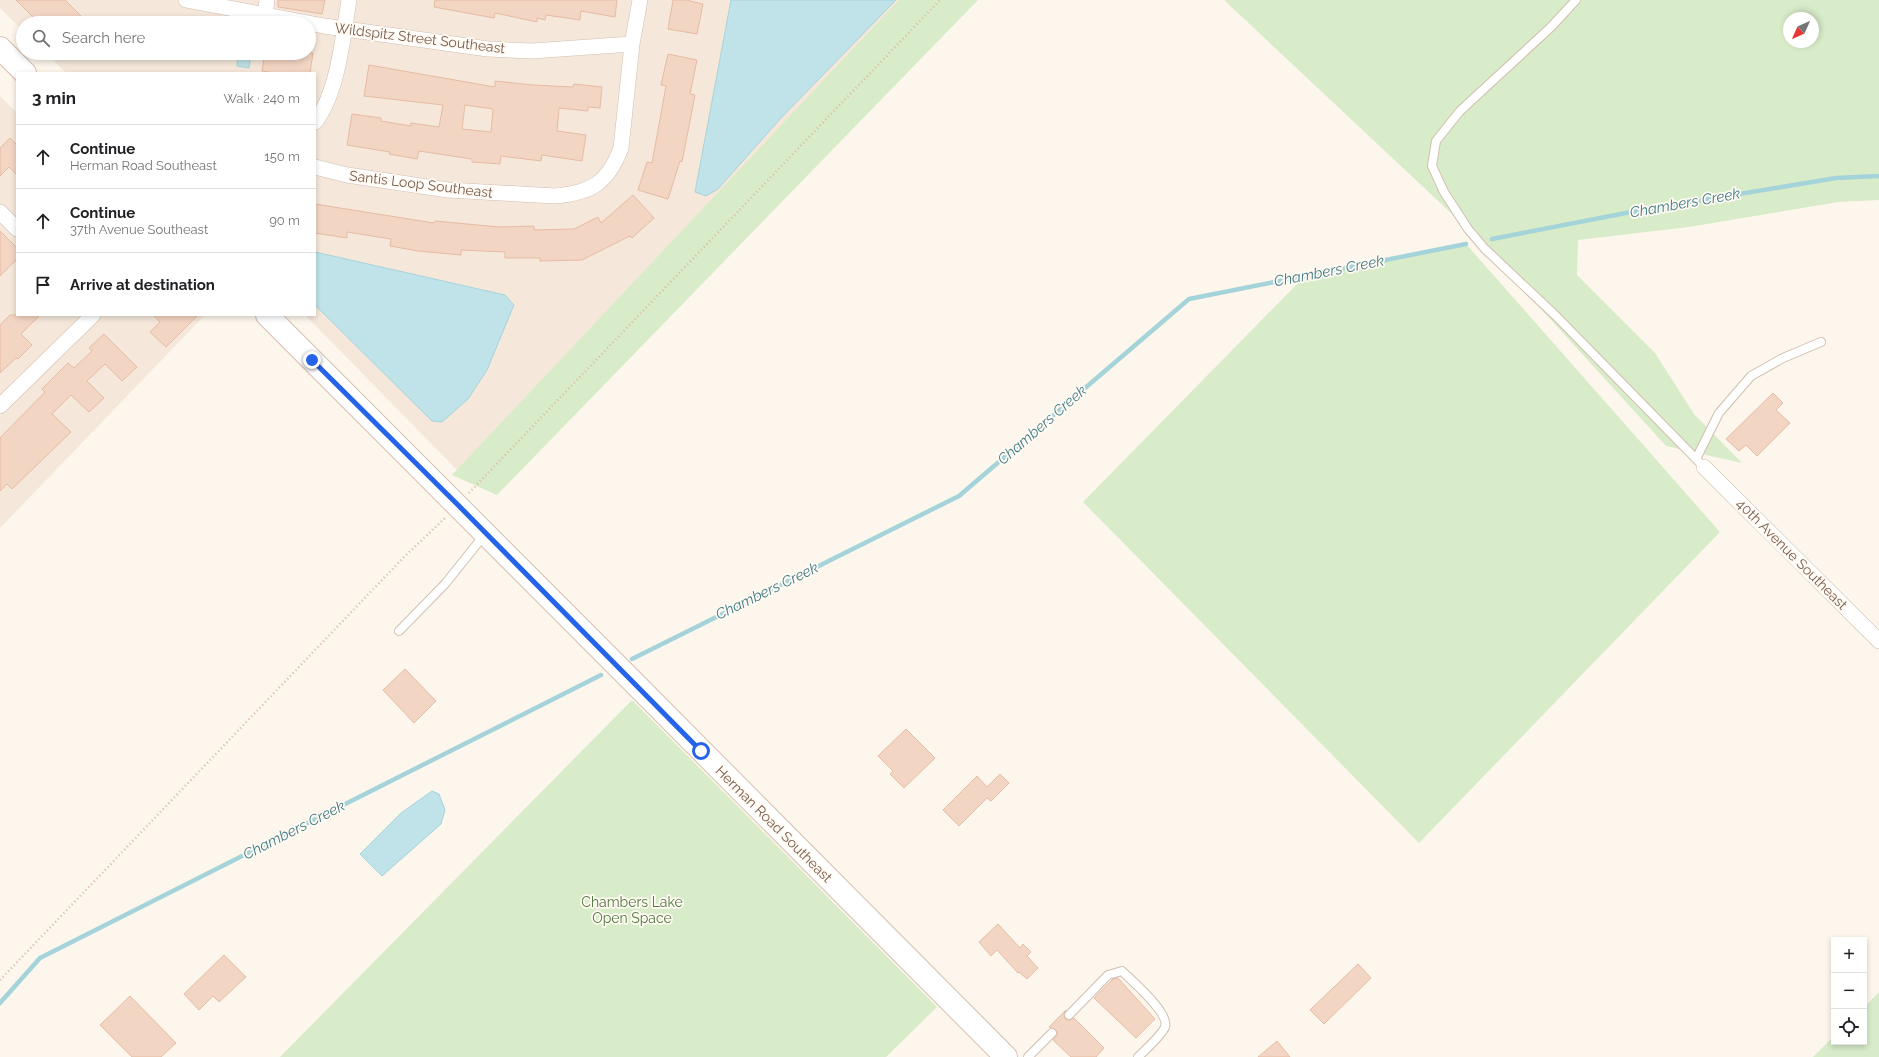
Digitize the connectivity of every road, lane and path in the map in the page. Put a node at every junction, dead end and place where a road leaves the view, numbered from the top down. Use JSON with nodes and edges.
{"nodes":[{"id":1,"x":186,"y":0,"type":"edge"},
{"id":2,"x":349,"y":0,"type":"edge"},
{"id":3,"x":640,"y":0,"type":"edge"},
{"id":4,"x":940,"y":0,"type":"edge"},
{"id":5,"x":1576,"y":0,"type":"edge"},
{"id":6,"x":266,"y":7,"type":"edge"},
{"id":7,"x":295,"y":16,"type":"edge"},
{"id":8,"x":316,"y":23,"type":"edge"},
{"id":9,"x":344,"y":29,"type":"junction"},
{"id":10,"x":632,"y":44,"type":"junction"},
{"id":11,"x":1,"y":52,"type":"edge"},
{"id":12,"x":24,"y":72,"type":"edge"},
{"id":13,"x":316,"y":120,"type":"edge"},
{"id":14,"x":316,"y":167,"type":"edge"},
{"id":15,"x":0,"y":212,"type":"edge"},
{"id":16,"x":16,"y":228,"type":"edge"},
{"id":17,"x":92,"y":316,"type":"edge"},
{"id":18,"x":267,"y":316,"type":"edge"},
{"id":19,"x":1821,"y":342,"type":"dead end"},
{"id":20,"x":0,"y":406,"type":"edge"},
{"id":21,"x":1700,"y":463,"type":"junction"},
{"id":22,"x":458,"y":505,"type":"junction"},
{"id":23,"x":485,"y":534,"type":"junction"},
{"id":24,"x":400,"y":631,"type":"dead end"},
{"id":25,"x":1879,"y":641,"type":"edge"},
{"id":26,"x":0,"y":980,"type":"edge"},
{"id":27,"x":1069,"y":1015,"type":"dead end"},
{"id":28,"x":1052,"y":1033,"type":"dead end"},
{"id":29,"x":1006,"y":1057,"type":"edge"},
{"id":30,"x":1028,"y":1057,"type":"edge"},
{"id":31,"x":1138,"y":1057,"type":"edge"}],
"edges":[{"from":1,"to":6,"type":"street","name":"Wildspitz Street Southeast"},
{"from":2,"to":9,"type":"street"},
{"from":3,"to":10,"type":"street","name":"Santis Loop Southeast"},
{"from":4,"to":22,"type":"path"},
{"from":5,"to":21,"type":"lane"},
{"from":6,"to":7,"type":"street","name":"Wildspitz Street Southeast"},
{"from":8,"to":9,"type":"street","name":"Wildspitz Street Southeast"},
{"from":9,"to":10,"type":"street","name":"Wildspitz Street Southeast"},
{"from":9,"to":13,"type":"street"},
{"from":10,"to":14,"type":"street","name":"Santis Loop Southeast"},
{"from":11,"to":12,"type":"street"},
{"from":15,"to":16,"type":"street"},
{"from":17,"to":20,"type":"street"},
{"from":18,"to":22,"type":"street","name":"Herman Road Southeast"},
{"from":19,"to":21,"type":"lane"},
{"from":21,"to":25,"type":"street","name":"40th Avenue Southeast"},
{"from":22,"to":23,"type":"street","name":"Herman Road Southeast"},
{"from":22,"to":26,"type":"path"},
{"from":23,"to":24,"type":"lane"},
{"from":23,"to":29,"type":"street","name":"Herman Road Southeast"},
{"from":27,"to":31,"type":"lane"},
{"from":28,"to":30,"type":"lane"}]}
